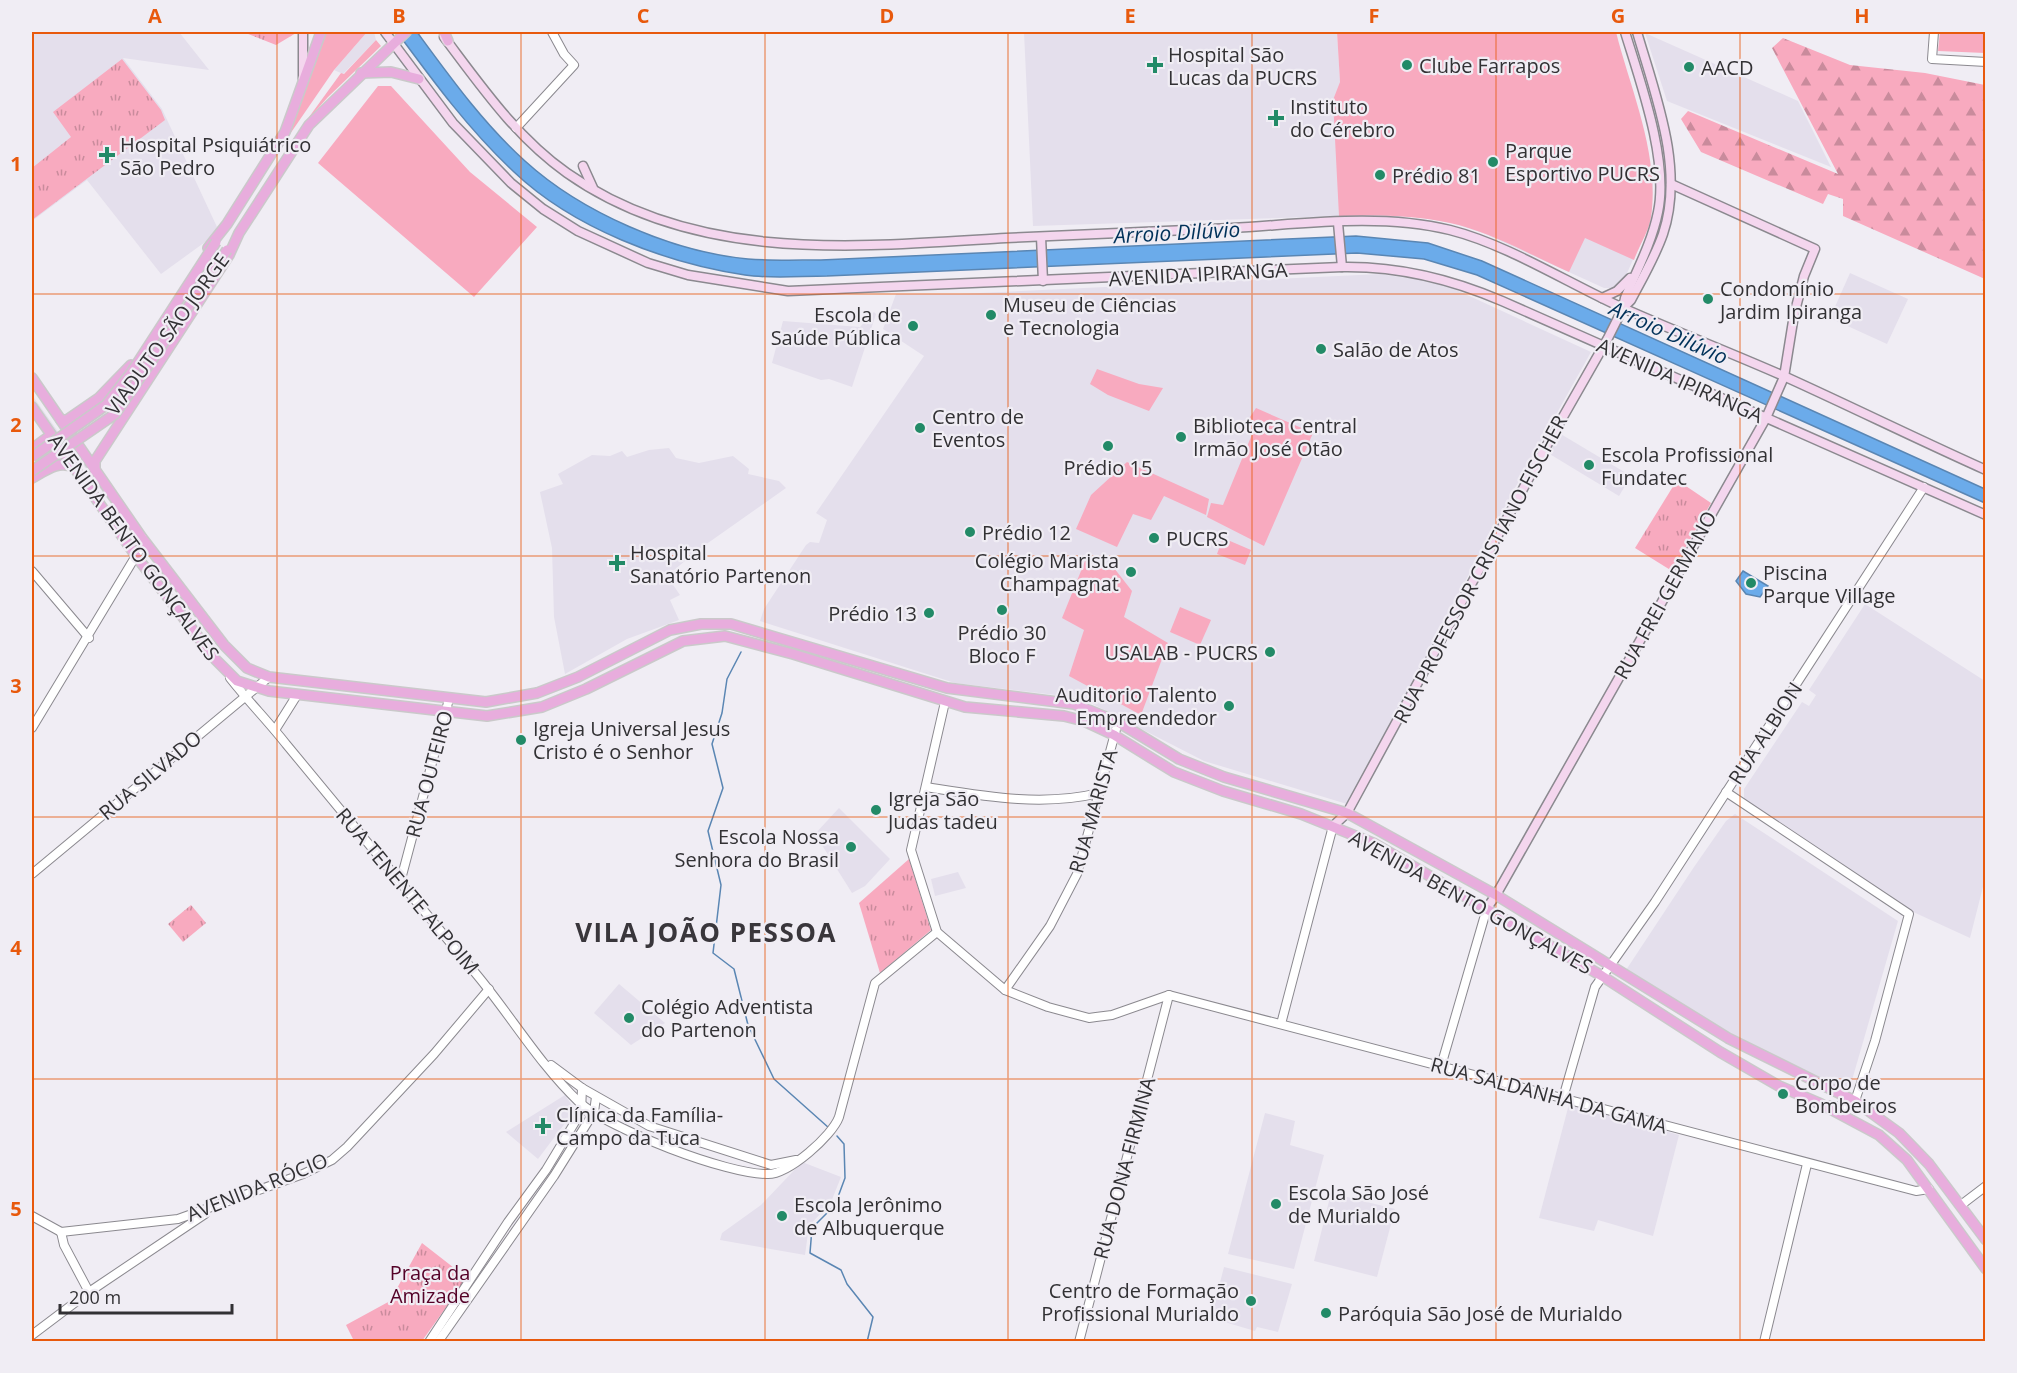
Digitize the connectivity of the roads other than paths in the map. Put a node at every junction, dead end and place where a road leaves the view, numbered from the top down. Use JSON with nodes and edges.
{"nodes":[{"id":1,"x":303,"y":32,"type":"edge"},
{"id":2,"x":321,"y":32,"type":"edge"},
{"id":3,"x":385,"y":32,"type":"edge"},
{"id":4,"x":552,"y":32,"type":"edge"},
{"id":5,"x":1625,"y":32,"type":"edge"},
{"id":6,"x":1637,"y":32,"type":"edge"},
{"id":7,"x":1934,"y":32,"type":"edge"},
{"id":8,"x":444,"y":35,"type":"edge"},
{"id":9,"x":400,"y":37,"type":"edge"},
{"id":10,"x":1986,"y":62,"type":"edge"},
{"id":11,"x":361,"y":73,"type":"junction"},
{"id":12,"x":419,"y":80,"type":"junction"},
{"id":13,"x":302,"y":86,"type":"junction"},
{"id":14,"x":516,"y":128,"type":"junction"},
{"id":15,"x":570,"y":166,"type":"dead end"},
{"id":16,"x":583,"y":166,"type":"dead end"},
{"id":17,"x":559,"y":167,"type":"junction"},
{"id":18,"x":1666,"y":182,"type":"junction"},
{"id":19,"x":593,"y":189,"type":"junction"},
{"id":20,"x":1338,"y":223,"type":"junction"},
{"id":21,"x":227,"y":224,"type":"junction"},
{"id":22,"x":239,"y":233,"type":"junction"},
{"id":23,"x":1041,"y":241,"type":"junction"},
{"id":24,"x":1342,"y":263,"type":"junction"},
{"id":25,"x":1636,"y":271,"type":"junction"},
{"id":26,"x":1042,"y":276,"type":"junction"},
{"id":27,"x":1602,"y":298,"type":"junction"},
{"id":28,"x":1622,"y":311,"type":"junction"},
{"id":29,"x":1606,"y":342,"type":"junction"},
{"id":30,"x":1784,"y":377,"type":"junction"},
{"id":31,"x":32,"y":378,"type":"edge"},
{"id":32,"x":99,"y":398,"type":"junction"},
{"id":33,"x":32,"y":407,"type":"edge"},
{"id":34,"x":1767,"y":415,"type":"junction"},
{"id":35,"x":61,"y":420,"type":"junction"},
{"id":36,"x":121,"y":421,"type":"junction"},
{"id":37,"x":51,"y":435,"type":"junction"},
{"id":38,"x":32,"y":449,"type":"edge"},
{"id":39,"x":32,"y":457,"type":"edge"},
{"id":40,"x":75,"y":468,"type":"junction"},
{"id":41,"x":32,"y":469,"type":"edge"},
{"id":42,"x":1986,"y":470,"type":"edge"},
{"id":43,"x":95,"y":471,"type":"junction"},
{"id":44,"x":32,"y":478,"type":"edge"},
{"id":45,"x":1924,"y":488,"type":"junction"},
{"id":46,"x":1986,"y":515,"type":"edge"},
{"id":47,"x":142,"y":538,"type":"junction"},
{"id":48,"x":136,"y":556,"type":"junction"},
{"id":49,"x":32,"y":571,"type":"edge"},
{"id":50,"x":89,"y":638,"type":"junction"},
{"id":51,"x":216,"y":660,"type":"junction"},
{"id":52,"x":269,"y":677,"type":"junction"},
{"id":53,"x":256,"y":688,"type":"junction"},
{"id":54,"x":297,"y":694,"type":"junction"},
{"id":55,"x":245,"y":697,"type":"junction"},
{"id":56,"x":449,"y":699,"type":"junction"},
{"id":57,"x":945,"y":702,"type":"junction"},
{"id":58,"x":446,"y":712,"type":"junction"},
{"id":59,"x":1118,"y":722,"type":"junction"},
{"id":60,"x":32,"y":728,"type":"edge"},
{"id":61,"x":275,"y":730,"type":"junction"},
{"id":62,"x":1114,"y":735,"type":"junction"},
{"id":63,"x":926,"y":787,"type":"junction"},
{"id":64,"x":1726,"y":792,"type":"junction"},
{"id":65,"x":1099,"y":793,"type":"junction"},
{"id":66,"x":1347,"y":813,"type":"junction"},
{"id":67,"x":1333,"y":826,"type":"junction"},
{"id":68,"x":32,"y":874,"type":"edge"},
{"id":69,"x":400,"y":883,"type":"junction"},
{"id":70,"x":1496,"y":895,"type":"junction"},
{"id":71,"x":1487,"y":908,"type":"junction"},
{"id":72,"x":937,"y":932,"type":"junction"},
{"id":73,"x":1613,"y":965,"type":"junction"},
{"id":74,"x":1602,"y":976,"type":"junction"},
{"id":75,"x":489,"y":989,"type":"junction"},
{"id":76,"x":1005,"y":990,"type":"junction"},
{"id":77,"x":1169,"y":995,"type":"junction"},
{"id":78,"x":1281,"y":1024,"type":"junction"},
{"id":79,"x":539,"y":1053,"type":"junction"},
{"id":80,"x":1441,"y":1066,"type":"junction"},
{"id":81,"x":582,"y":1088,"type":"junction"},
{"id":82,"x":596,"y":1097,"type":"junction"},
{"id":83,"x":1563,"y":1098,"type":"junction"},
{"id":84,"x":1855,"y":1101,"type":"junction"},
{"id":85,"x":581,"y":1103,"type":"junction"},
{"id":86,"x":1821,"y":1104,"type":"junction"},
{"id":87,"x":594,"y":1112,"type":"junction"},
{"id":88,"x":799,"y":1159,"type":"junction"},
{"id":89,"x":756,"y":1161,"type":"junction"},
{"id":90,"x":1807,"y":1164,"type":"junction"},
{"id":91,"x":751,"y":1173,"type":"junction"},
{"id":92,"x":1986,"y":1186,"type":"edge"},
{"id":93,"x":1929,"y":1189,"type":"junction"},
{"id":94,"x":1961,"y":1205,"type":"junction"},
{"id":95,"x":213,"y":1209,"type":"junction"},
{"id":96,"x":32,"y":1216,"type":"edge"},
{"id":97,"x":61,"y":1232,"type":"junction"},
{"id":98,"x":1986,"y":1240,"type":"edge"},
{"id":99,"x":1986,"y":1269,"type":"edge"},
{"id":100,"x":89,"y":1292,"type":"junction"},
{"id":101,"x":32,"y":1335,"type":"edge"},
{"id":102,"x":429,"y":1341,"type":"edge"},
{"id":103,"x":438,"y":1341,"type":"edge"},
{"id":104,"x":1078,"y":1341,"type":"edge"},
{"id":105,"x":1764,"y":1341,"type":"edge"}],
"edges":[{"from":1,"to":13,"type":"main road"},
{"from":2,"to":13,"type":"main road"},
{"from":3,"to":9,"type":"main road","name":"AVENIDA IPIRANGA"},
{"from":4,"to":14,"type":"street"},
{"from":5,"to":18,"type":"main road","name":"RUA PROFESSOR CRISTIANO FISCHER"},
{"from":6,"to":18,"type":"main road","name":"RUA PROFESSOR CRISTIANO FISCHER"},
{"from":7,"to":10,"type":"street"},
{"from":8,"to":14,"type":"main road"},
{"from":9,"to":11,"type":"main road"},
{"from":9,"to":12,"type":"main road","name":"AVENIDA IPIRANGA"},
{"from":11,"to":12,"type":"main road"},
{"from":11,"to":22,"type":"main road"},
{"from":12,"to":26,"type":"main road","name":"AVENIDA IPIRANGA"},
{"from":13,"to":21,"type":"main road"},
{"from":14,"to":17,"type":"main road"},
{"from":15,"to":17,"type":"main road"},
{"from":16,"to":19,"type":"main road"},
{"from":17,"to":19,"type":"main road"},
{"from":18,"to":25,"type":"main road","name":"RUA PROFESSOR CRISTIANO FISCHER"},
{"from":18,"to":28,"type":"main road","name":"RUA PROFESSOR CRISTIANO FISCHER"},
{"from":18,"to":30,"type":"main road","name":"RUA FREI GERMANO"},
{"from":19,"to":23,"type":"main road"},
{"from":20,"to":23,"type":"main road"},
{"from":20,"to":24,"type":"main road"},
{"from":20,"to":27,"type":"main road"},
{"from":21,"to":32,"type":"main road"},
{"from":21,"to":39,"type":"main road","name":"VIADUTO SÃO JORGE","bridge":true},
{"from":22,"to":36,"type":"main road"},
{"from":22,"to":41,"type":"main road","name":"VIADUTO SÃO JORGE","bridge":true},
{"from":23,"to":26,"type":"main road"},
{"from":24,"to":26,"type":"main road","name":"AVENIDA IPIRANGA"},
{"from":24,"to":29,"type":"main road","name":"AVENIDA IPIRANGA"},
{"from":25,"to":27,"type":"main road"},
{"from":25,"to":28,"type":"main road","name":"RUA PROFESSOR CRISTIANO FISCHER"},
{"from":27,"to":28,"type":"main road"},
{"from":28,"to":29,"type":"main road","name":"RUA PROFESSOR CRISTIANO FISCHER"},
{"from":28,"to":30,"type":"main road"},
{"from":29,"to":34,"type":"main road","name":"AVENIDA IPIRANGA"},
{"from":29,"to":66,"type":"main road","name":"RUA PROFESSOR CRISTIANO FISCHER"},
{"from":30,"to":34,"type":"main road","name":"RUA FREI GERMANO"},
{"from":30,"to":42,"type":"main road"},
{"from":31,"to":35,"type":"main road","name":"AVENIDA BENTO GONÇALVES"},
{"from":32,"to":35,"type":"main road"},
{"from":32,"to":36,"type":"main road"},
{"from":33,"to":37,"type":"main road","name":"AVENIDA BENTO GONÇALVES"},
{"from":34,"to":45,"type":"main road","name":"AVENIDA IPIRANGA"},
{"from":34,"to":70,"type":"main road","name":"RUA FREI GERMANO"},
{"from":35,"to":43,"type":"main road","name":"AVENIDA BENTO GONÇALVES"},
{"from":36,"to":43,"type":"main road"},
{"from":37,"to":38,"type":"main road"},
{"from":37,"to":40,"type":"main road","name":"AVENIDA BENTO GONÇALVES"},
{"from":40,"to":44,"type":"main road"},
{"from":40,"to":48,"type":"main road","name":"AVENIDA BENTO GONÇALVES"},
{"from":41,"to":44,"type":"main road"},
{"from":43,"to":47,"type":"main road","name":"AVENIDA BENTO GONÇALVES"},
{"from":45,"to":46,"type":"main road","name":"AVENIDA IPIRANGA"},
{"from":45,"to":64,"type":"street","name":"RUA ALBION"},
{"from":47,"to":48,"type":"street"},
{"from":47,"to":52,"type":"main road","name":"AVENIDA BENTO GONÇALVES"},
{"from":48,"to":50,"type":"street"},
{"from":48,"to":51,"type":"main road","name":"AVENIDA BENTO GONÇALVES"},
{"from":49,"to":50,"type":"street"},
{"from":50,"to":60,"type":"street"},
{"from":51,"to":53,"type":"main road","name":"AVENIDA BENTO GONÇALVES"},
{"from":51,"to":55,"type":"street","name":"RUA TENENTE ALPOIM"},
{"from":52,"to":53,"type":"street","name":"RUA SILVADO"},
{"from":52,"to":56,"type":"main road","name":"AVENIDA BENTO GONÇALVES"},
{"from":53,"to":54,"type":"main road","name":"AVENIDA BENTO GONÇALVES"},
{"from":53,"to":55,"type":"street","name":"RUA SILVADO"},
{"from":54,"to":58,"type":"main road","name":"AVENIDA BENTO GONÇALVES"},
{"from":54,"to":61,"type":"street"},
{"from":55,"to":61,"type":"street","name":"RUA TENENTE ALPOIM"},
{"from":55,"to":68,"type":"street","name":"RUA SILVADO"},
{"from":56,"to":58,"type":"street","name":"RUA OUTEIRO"},
{"from":56,"to":59,"type":"main road","name":"AVENIDA BENTO GONÇALVES"},
{"from":57,"to":58,"type":"main road","name":"AVENIDA BENTO GONÇALVES"},
{"from":57,"to":62,"type":"main road","name":"AVENIDA BENTO GONÇALVES"},
{"from":57,"to":63,"type":"street"},
{"from":58,"to":69,"type":"street","name":"RUA OUTEIRO"},
{"from":59,"to":62,"type":"street","name":"RUA MARISTA"},
{"from":59,"to":66,"type":"main road","name":"AVENIDA BENTO GONÇALVES"},
{"from":61,"to":69,"type":"street","name":"RUA TENENTE ALPOIM"},
{"from":62,"to":65,"type":"street","name":"RUA MARISTA"},
{"from":62,"to":67,"type":"main road","name":"AVENIDA BENTO GONÇALVES"},
{"from":63,"to":65,"type":"street"},
{"from":63,"to":72,"type":"street"},
{"from":64,"to":73,"type":"street","name":"RUA ALBION"},
{"from":64,"to":84,"type":"street"},
{"from":65,"to":76,"type":"street","name":"RUA MARISTA"},
{"from":66,"to":67,"type":"main road","name":"RUA PROFESSOR CRISTIANO FISCHER"},
{"from":66,"to":70,"type":"main road","name":"AVENIDA BENTO GONÇALVES"},
{"from":67,"to":71,"type":"main road","name":"AVENIDA BENTO GONÇALVES"},
{"from":67,"to":78,"type":"street"},
{"from":69,"to":75,"type":"street","name":"RUA TENENTE ALPOIM"},
{"from":70,"to":71,"type":"main road","name":"RUA FREI GERMANO"},
{"from":70,"to":73,"type":"main road","name":"AVENIDA BENTO GONÇALVES"},
{"from":71,"to":74,"type":"main road","name":"AVENIDA BENTO GONÇALVES"},
{"from":71,"to":80,"type":"street"},
{"from":72,"to":76,"type":"street"},
{"from":72,"to":88,"type":"street"},
{"from":73,"to":74,"type":"street","name":"RUA ALBION"},
{"from":73,"to":84,"type":"main road","name":"AVENIDA BENTO GONÇALVES"},
{"from":74,"to":83,"type":"street"},
{"from":74,"to":86,"type":"main road","name":"AVENIDA BENTO GONÇALVES"},
{"from":75,"to":79,"type":"street","name":"RUA TENENTE ALPOIM"},
{"from":75,"to":95,"type":"street","name":"AVENIDA RÓCIO"},
{"from":76,"to":77,"type":"street"},
{"from":77,"to":78,"type":"street","name":"RUA SALDANHA DA GAMA"},
{"from":77,"to":104,"type":"street","name":"RUA DONA FIRMINA"},
{"from":78,"to":80,"type":"street","name":"RUA SALDANHA DA GAMA"},
{"from":79,"to":81,"type":"street","name":"RUA TENENTE ALPOIM"},
{"from":79,"to":85,"type":"street","name":"RUA TENENTE ALPOIM"},
{"from":80,"to":83,"type":"street","name":"RUA SALDANHA DA GAMA"},
{"from":81,"to":82,"type":"street","name":"RUA TENENTE ALPOIM"},
{"from":81,"to":85,"type":"street"},
{"from":82,"to":87,"type":"street"},
{"from":82,"to":89,"type":"street","name":"RUA TENENTE ALPOIM"},
{"from":83,"to":90,"type":"street","name":"RUA SALDANHA DA GAMA"},
{"from":84,"to":86,"type":"street"},
{"from":84,"to":94,"type":"main road","name":"AVENIDA BENTO GONÇALVES"},
{"from":85,"to":87,"type":"street","name":"RUA TENENTE ALPOIM"},
{"from":85,"to":102,"type":"street"},
{"from":86,"to":93,"type":"main road","name":"AVENIDA BENTO GONÇALVES"},
{"from":87,"to":91,"type":"street","name":"RUA TENENTE ALPOIM"},
{"from":87,"to":103,"type":"street"},
{"from":88,"to":89,"type":"street","name":"RUA TENENTE ALPOIM"},
{"from":88,"to":91,"type":"street","name":"RUA TENENTE ALPOIM"},
{"from":89,"to":91,"type":"street"},
{"from":90,"to":93,"type":"street","name":"RUA SALDANHA DA GAMA"},
{"from":90,"to":105,"type":"street"},
{"from":92,"to":94,"type":"street"},
{"from":93,"to":99,"type":"main road","name":"AVENIDA BENTO GONÇALVES"},
{"from":94,"to":98,"type":"main road","name":"AVENIDA BENTO GONÇALVES"},
{"from":95,"to":97,"type":"street","name":"AVENIDA RÓCIO"},
{"from":95,"to":100,"type":"street"},
{"from":96,"to":97,"type":"street"},
{"from":97,"to":100,"type":"street"},
{"from":100,"to":101,"type":"street"}]}
